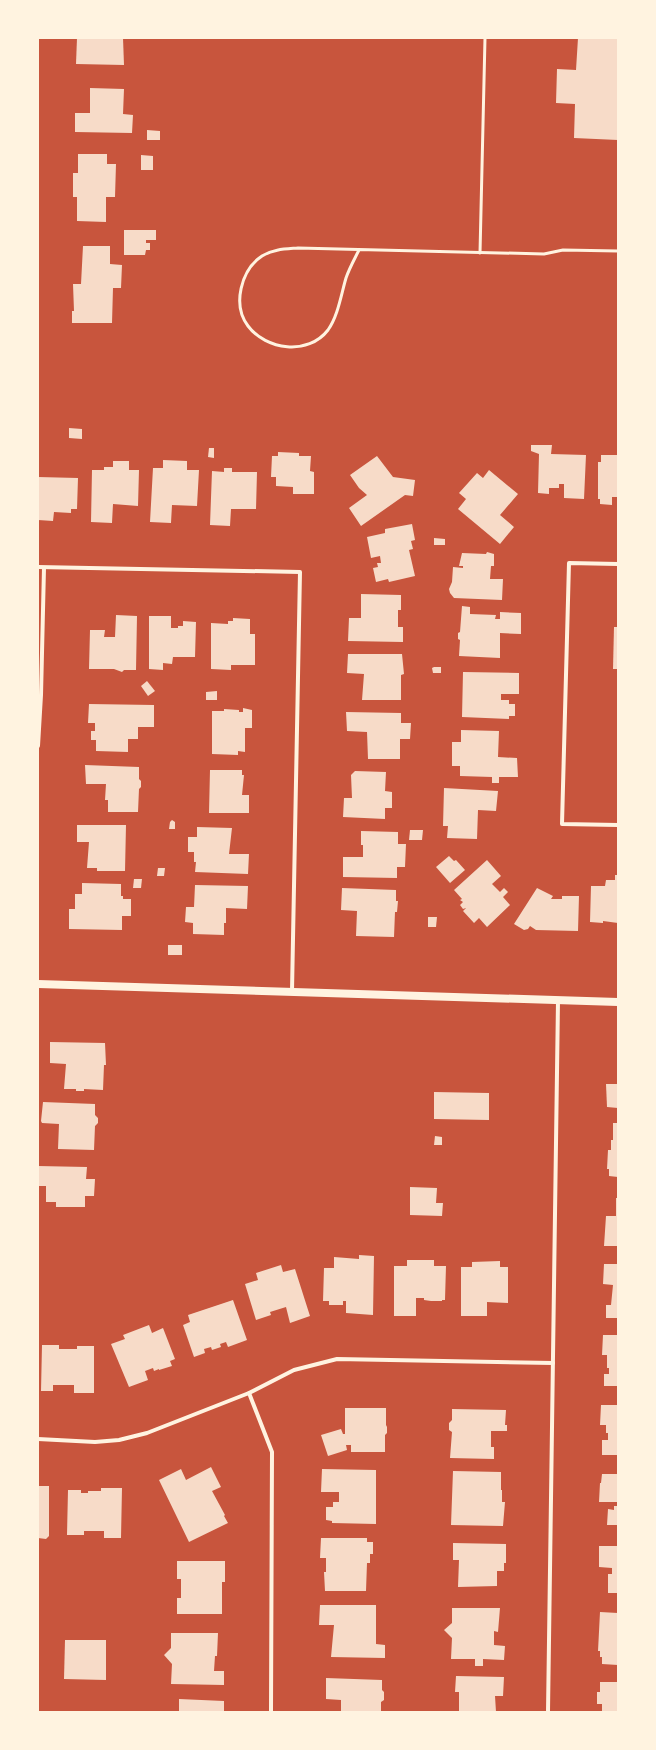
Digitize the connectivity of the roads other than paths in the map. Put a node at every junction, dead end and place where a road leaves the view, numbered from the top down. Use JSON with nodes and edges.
{"nodes":[{"id":1,"x":485,"y":38,"type":"edge"},
{"id":2,"x":359,"y":250,"type":"junction"},
{"id":3,"x":618,"y":251,"type":"edge"},
{"id":4,"x":480,"y":253,"type":"junction"},
{"id":5,"x":618,"y":564,"type":"edge"},
{"id":6,"x":38,"y":568,"type":"edge"},
{"id":7,"x":44,"y":568,"type":"junction"},
{"id":8,"x":38,"y":746,"type":"edge"},
{"id":9,"x":618,"y":825,"type":"edge"},
{"id":10,"x":38,"y":984,"type":"edge"},
{"id":11,"x":292,"y":991,"type":"junction"},
{"id":12,"x":558,"y":1001,"type":"junction"},
{"id":13,"x":618,"y":1002,"type":"edge"},
{"id":14,"x":553,"y":1363,"type":"junction"},
{"id":15,"x":249,"y":1393,"type":"junction"},
{"id":16,"x":38,"y":1439,"type":"edge"},
{"id":17,"x":271,"y":1712,"type":"edge"},
{"id":18,"x":548,"y":1712,"type":"edge"}],
"edges":[{"from":1,"to":4,"type":"lane"},
{"from":2,"to":2,"type":"lane"},
{"from":2,"to":4,"type":"lane"},
{"from":3,"to":4,"type":"lane"},
{"from":5,"to":9,"type":"street"},
{"from":6,"to":7,"type":"street"},
{"from":7,"to":8,"type":"street"},
{"from":7,"to":11,"type":"street"},
{"from":10,"to":11,"type":"main road"},
{"from":11,"to":12,"type":"main road"},
{"from":12,"to":13,"type":"main road"},
{"from":12,"to":14,"type":"street"},
{"from":14,"to":15,"type":"street"},
{"from":14,"to":18,"type":"street"},
{"from":15,"to":16,"type":"street"},
{"from":15,"to":17,"type":"street"}]}
